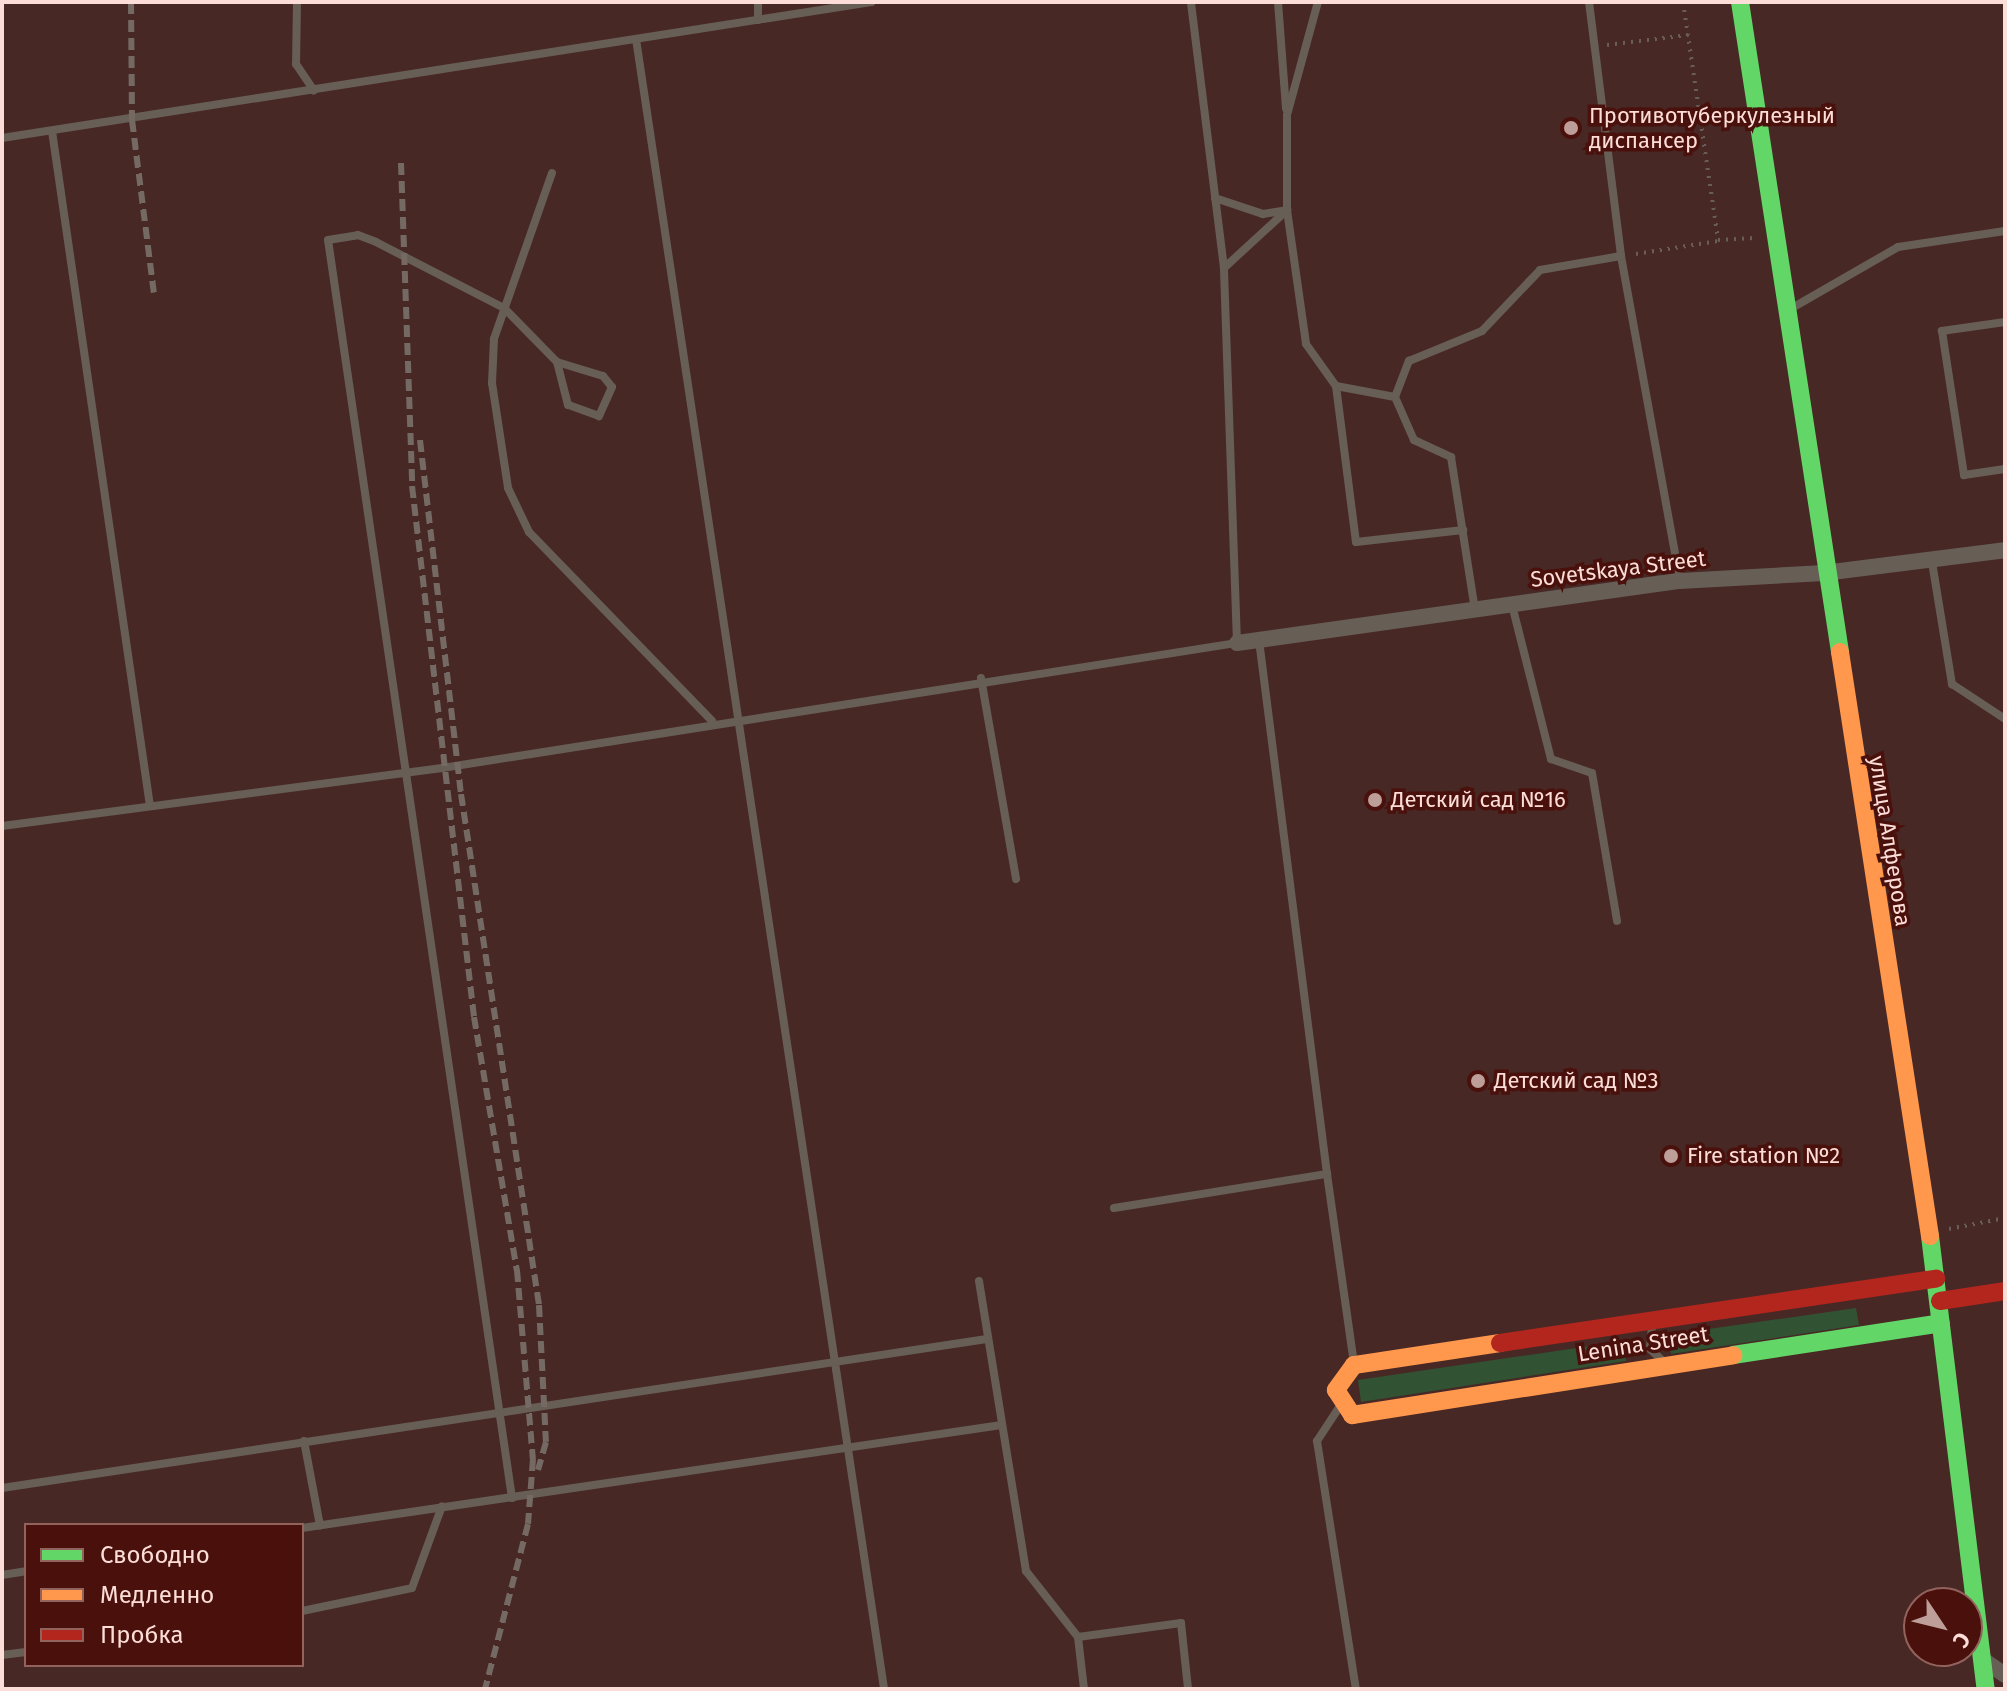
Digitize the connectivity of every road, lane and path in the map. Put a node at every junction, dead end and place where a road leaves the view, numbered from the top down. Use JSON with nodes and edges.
{"nodes":[{"id":1,"x":297,"y":2,"type":"edge"},
{"id":2,"x":758,"y":2,"type":"edge"},
{"id":3,"x":871,"y":2,"type":"edge"},
{"id":4,"x":1191,"y":2,"type":"edge"},
{"id":5,"x":1278,"y":2,"type":"edge"},
{"id":6,"x":1318,"y":2,"type":"edge"},
{"id":7,"x":1589,"y":2,"type":"edge"},
{"id":8,"x":1683,"y":2,"type":"edge"},
{"id":9,"x":1740,"y":2,"type":"edge"},
{"id":10,"x":758,"y":20,"type":"junction"},
{"id":11,"x":1688,"y":35,"type":"junction"},
{"id":12,"x":636,"y":39,"type":"junction"},
{"id":13,"x":1595,"y":47,"type":"junction"},
{"id":14,"x":314,"y":91,"type":"junction"},
{"id":15,"x":1287,"y":115,"type":"junction"},
{"id":16,"x":52,"y":131,"type":"junction"},
{"id":17,"x":2,"y":138,"type":"edge"},
{"id":18,"x":552,"y":173,"type":"dead end"},
{"id":19,"x":1215,"y":198,"type":"junction"},
{"id":20,"x":1287,"y":210,"type":"junction"},
{"id":21,"x":2005,"y":231,"type":"edge"},
{"id":22,"x":1777,"y":236,"type":"junction"},
{"id":23,"x":1718,"y":240,"type":"junction"},
{"id":24,"x":1621,"y":256,"type":"junction"},
{"id":25,"x":1224,"y":268,"type":"junction"},
{"id":26,"x":504,"y":308,"type":"junction"},
{"id":27,"x":1788,"y":311,"type":"junction"},
{"id":28,"x":2005,"y":322,"type":"edge"},
{"id":29,"x":557,"y":362,"type":"junction"},
{"id":30,"x":1336,"y":386,"type":"junction"},
{"id":31,"x":1395,"y":397,"type":"junction"},
{"id":32,"x":2005,"y":469,"type":"edge"},
{"id":33,"x":1463,"y":530,"type":"junction"},
{"id":34,"x":2005,"y":550,"type":"edge"},
{"id":35,"x":1932,"y":562,"type":"junction"},
{"id":36,"x":1824,"y":573,"type":"junction"},
{"id":37,"x":1680,"y":581,"type":"junction"},
{"id":38,"x":1512,"y":605,"type":"junction"},
{"id":39,"x":1475,"y":611,"type":"junction"},
{"id":40,"x":1259,"y":640,"type":"junction"},
{"id":41,"x":1237,"y":643,"type":"junction"},
{"id":42,"x":981,"y":678,"type":"junction"},
{"id":43,"x":741,"y":716,"type":"junction"},
{"id":44,"x":2005,"y":719,"type":"edge"},
{"id":45,"x":712,"y":721,"type":"junction"},
{"id":46,"x":409,"y":771,"type":"junction"},
{"id":47,"x":150,"y":806,"type":"junction"},
{"id":48,"x":2,"y":826,"type":"edge"},
{"id":49,"x":1016,"y":879,"type":"dead end"},
{"id":50,"x":1617,"y":921,"type":"dead end"},
{"id":51,"x":1327,"y":1174,"type":"junction"},
{"id":52,"x":1114,"y":1208,"type":"dead end"},
{"id":53,"x":2005,"y":1218,"type":"edge"},
{"id":54,"x":1928,"y":1233,"type":"junction"},
{"id":55,"x":1936,"y":1279,"type":"junction"},
{"id":56,"x":979,"y":1281,"type":"dead end"},
{"id":57,"x":2005,"y":1291,"type":"edge"},
{"id":58,"x":1940,"y":1301,"type":"junction"},
{"id":59,"x":1659,"y":1320,"type":"junction"},
{"id":60,"x":1941,"y":1323,"type":"junction"},
{"id":61,"x":987,"y":1339,"type":"junction"},
{"id":62,"x":839,"y":1357,"type":"junction"},
{"id":63,"x":1354,"y":1365,"type":"junction"},
{"id":64,"x":1666,"y":1365,"type":"junction"},
{"id":65,"x":1346,"y":1410,"type":"junction"},
{"id":66,"x":500,"y":1412,"type":"junction"},
{"id":67,"x":1001,"y":1425,"type":"junction"},
{"id":68,"x":304,"y":1441,"type":"junction"},
{"id":69,"x":853,"y":1450,"type":"junction"},
{"id":70,"x":2,"y":1488,"type":"edge"},
{"id":71,"x":512,"y":1498,"type":"junction"},
{"id":72,"x":442,"y":1506,"type":"junction"},
{"id":73,"x":320,"y":1526,"type":"junction"},
{"id":74,"x":304,"y":1528,"type":"edge"},
{"id":75,"x":24,"y":1571,"type":"edge"},
{"id":76,"x":2,"y":1575,"type":"edge"},
{"id":77,"x":1973,"y":1587,"type":"edge"},
{"id":78,"x":304,"y":1611,"type":"edge"},
{"id":79,"x":1078,"y":1637,"type":"junction"},
{"id":80,"x":24,"y":1652,"type":"edge"},
{"id":81,"x":2,"y":1655,"type":"edge"},
{"id":82,"x":1983,"y":1660,"type":"edge"},
{"id":83,"x":1983,"y":1666,"type":"edge"},
{"id":84,"x":2005,"y":1675,"type":"edge"},
{"id":85,"x":884,"y":1689,"type":"edge"},
{"id":86,"x":1084,"y":1689,"type":"edge"},
{"id":87,"x":1188,"y":1689,"type":"edge"},
{"id":88,"x":1356,"y":1689,"type":"edge"},
{"id":89,"x":1986,"y":1689,"type":"edge"}],
"edges":[{"from":1,"to":14,"type":"lane"},
{"from":2,"to":10,"type":"lane"},
{"from":3,"to":10,"type":"lane"},
{"from":4,"to":19,"type":"lane"},
{"from":5,"to":15,"type":"lane"},
{"from":6,"to":15,"type":"lane"},
{"from":7,"to":13,"type":"lane"},
{"from":8,"to":11,"type":"path"},
{"from":9,"to":22,"type":"street","name":"улица Алферова"},
{"from":10,"to":12,"type":"lane"},
{"from":11,"to":13,"type":"path"},
{"from":11,"to":23,"type":"path"},
{"from":12,"to":14,"type":"lane"},
{"from":12,"to":43,"type":"lane"},
{"from":13,"to":24,"type":"lane"},
{"from":14,"to":16,"type":"lane"},
{"from":15,"to":20,"type":"lane"},
{"from":16,"to":17,"type":"lane"},
{"from":16,"to":47,"type":"lane"},
{"from":18,"to":26,"type":"lane"},
{"from":19,"to":20,"type":"lane"},
{"from":19,"to":25,"type":"lane"},
{"from":20,"to":25,"type":"lane"},
{"from":20,"to":30,"type":"lane"},
{"from":21,"to":27,"type":"lane"},
{"from":22,"to":23,"type":"path"},
{"from":22,"to":27,"type":"street","name":"улица Алферова"},
{"from":23,"to":24,"type":"path"},
{"from":24,"to":31,"type":"lane"},
{"from":24,"to":37,"type":"lane"},
{"from":25,"to":41,"type":"lane"},
{"from":26,"to":29,"type":"lane"},
{"from":26,"to":45,"type":"lane"},
{"from":26,"to":46,"type":"lane"},
{"from":27,"to":36,"type":"street","name":"улица Алферова"},
{"from":28,"to":32,"type":"lane"},
{"from":29,"to":29,"type":"lane"},
{"from":30,"to":31,"type":"lane"},
{"from":30,"to":33,"type":"lane"},
{"from":31,"to":33,"type":"lane"},
{"from":33,"to":39,"type":"lane"},
{"from":34,"to":35,"type":"street","name":"Sovetskaya Street"},
{"from":35,"to":36,"type":"street","name":"Sovetskaya Street"},
{"from":35,"to":44,"type":"lane"},
{"from":36,"to":37,"type":"street","name":"Sovetskaya Street"},
{"from":36,"to":54,"type":"street","name":"улица Алферова"},
{"from":37,"to":38,"type":"street","name":"Sovetskaya Street"},
{"from":38,"to":39,"type":"street","name":"Sovetskaya Street"},
{"from":38,"to":50,"type":"lane"},
{"from":39,"to":40,"type":"street","name":"Sovetskaya Street"},
{"from":40,"to":41,"type":"street","name":"Sovetskaya Street"},
{"from":40,"to":51,"type":"lane"},
{"from":41,"to":42,"type":"lane"},
{"from":42,"to":43,"type":"lane"},
{"from":42,"to":49,"type":"lane"},
{"from":43,"to":45,"type":"lane"},
{"from":43,"to":62,"type":"lane"},
{"from":45,"to":46,"type":"lane"},
{"from":46,"to":47,"type":"lane"},
{"from":46,"to":66,"type":"lane"},
{"from":47,"to":48,"type":"lane"},
{"from":51,"to":52,"type":"lane"},
{"from":51,"to":63,"type":"lane"},
{"from":53,"to":54,"type":"path"},
{"from":54,"to":55,"type":"street","name":"улица Алферова"},
{"from":55,"to":58,"type":"street","name":"улица Алферова"},
{"from":55,"to":59,"type":"street"},
{"from":56,"to":61,"type":"lane"},
{"from":57,"to":58,"type":"street"},
{"from":58,"to":60,"type":"street","name":"улица Алферова"},
{"from":59,"to":63,"type":"street"},
{"from":59,"to":64,"type":"lane"},
{"from":60,"to":64,"type":"street","name":"Lenina Street"},
{"from":60,"to":77,"type":"street","name":"улица Алферова"},
{"from":61,"to":62,"type":"lane"},
{"from":61,"to":67,"type":"lane"},
{"from":62,"to":66,"type":"lane"},
{"from":62,"to":69,"type":"lane"},
{"from":63,"to":65,"type":"street"},
{"from":64,"to":65,"type":"street","name":"Lenina Street"},
{"from":65,"to":88,"type":"lane"},
{"from":66,"to":68,"type":"lane"},
{"from":66,"to":71,"type":"lane"},
{"from":67,"to":69,"type":"lane"},
{"from":67,"to":79,"type":"lane"},
{"from":68,"to":70,"type":"lane"},
{"from":68,"to":73,"type":"lane"},
{"from":69,"to":71,"type":"lane"},
{"from":69,"to":85,"type":"lane"},
{"from":71,"to":72,"type":"lane"},
{"from":72,"to":73,"type":"lane"},
{"from":72,"to":78,"type":"lane"},
{"from":73,"to":74,"type":"lane"},
{"from":75,"to":76,"type":"lane"},
{"from":79,"to":86,"type":"lane"},
{"from":79,"to":87,"type":"lane"},
{"from":80,"to":81,"type":"lane"},
{"from":82,"to":84,"type":"street"},
{"from":83,"to":89,"type":"street","name":"улица Алферова"}]}
